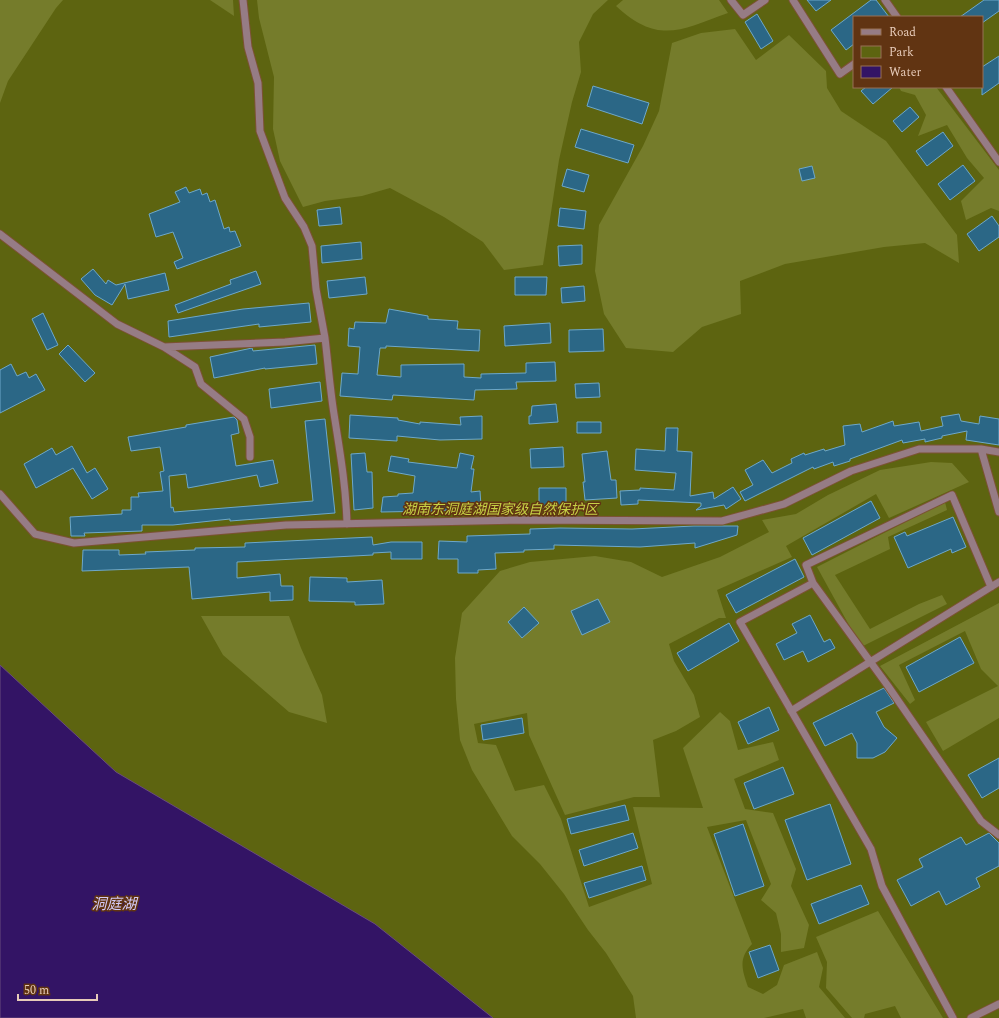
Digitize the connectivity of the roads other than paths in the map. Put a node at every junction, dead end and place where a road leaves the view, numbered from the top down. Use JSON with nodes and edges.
{"nodes":[{"id":1,"x":243,"y":0,"type":"edge"},
{"id":2,"x":731,"y":0,"type":"edge"},
{"id":3,"x":765,"y":0,"type":"edge"},
{"id":4,"x":793,"y":0,"type":"edge"},
{"id":5,"x":885,"y":0,"type":"edge"},
{"id":6,"x":896,"y":16,"type":"edge"},
{"id":7,"x":853,"y":65,"type":"edge"},
{"id":8,"x":947,"y":88,"type":"edge"},
{"id":9,"x":999,"y":162,"type":"edge"},
{"id":10,"x":0,"y":234,"type":"edge"},
{"id":11,"x":325,"y":338,"type":"junction"},
{"id":12,"x":164,"y":347,"type":"junction"},
{"id":13,"x":980,"y":450,"type":"junction"},
{"id":14,"x":999,"y":452,"type":"edge"},
{"id":15,"x":250,"y":457,"type":"dead end"},
{"id":16,"x":0,"y":494,"type":"edge"},
{"id":17,"x":999,"y":512,"type":"edge"},
{"id":18,"x":347,"y":524,"type":"junction"},
{"id":19,"x":999,"y":582,"type":"edge"},
{"id":20,"x":813,"y":583,"type":"junction"},
{"id":21,"x":991,"y":587,"type":"junction"},
{"id":22,"x":870,"y":662,"type":"junction"},
{"id":23,"x":791,"y":710,"type":"junction"},
{"id":24,"x":999,"y":835,"type":"edge"},
{"id":25,"x":999,"y":1004,"type":"edge"},
{"id":26,"x":953,"y":1018,"type":"edge"},
{"id":27,"x":971,"y":1018,"type":"edge"}],
"edges":[{"from":1,"to":11,"type":"street"},
{"from":2,"to":3,"type":"street"},
{"from":4,"to":7,"type":"street"},
{"from":5,"to":6,"type":"street"},
{"from":8,"to":9,"type":"street"},
{"from":10,"to":12,"type":"street"},
{"from":11,"to":12,"type":"street"},
{"from":11,"to":18,"type":"street"},
{"from":12,"to":15,"type":"street"},
{"from":13,"to":14,"type":"street"},
{"from":13,"to":17,"type":"street"},
{"from":13,"to":18,"type":"street"},
{"from":16,"to":18,"type":"street"},
{"from":19,"to":21,"type":"street"},
{"from":20,"to":21,"type":"street"},
{"from":20,"to":22,"type":"street"},
{"from":20,"to":23,"type":"street"},
{"from":21,"to":22,"type":"street"},
{"from":22,"to":23,"type":"street"},
{"from":22,"to":24,"type":"street"},
{"from":23,"to":26,"type":"street"},
{"from":25,"to":27,"type":"street"}]}
